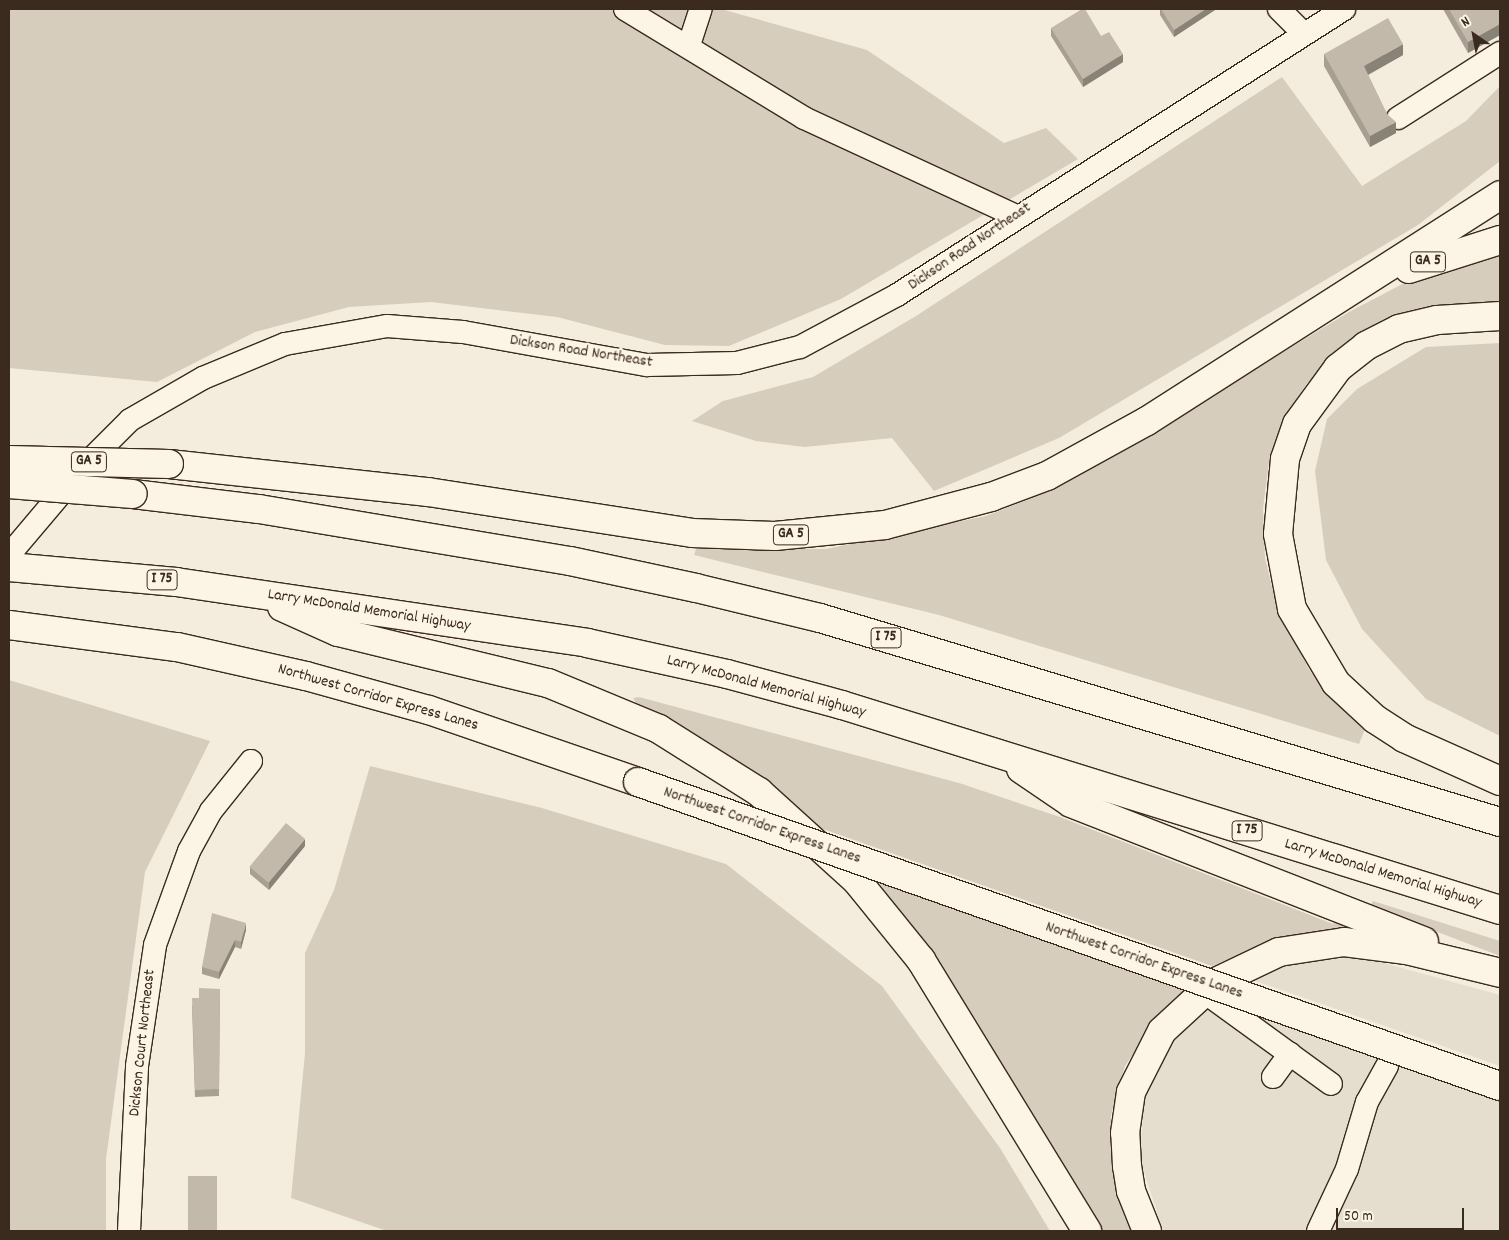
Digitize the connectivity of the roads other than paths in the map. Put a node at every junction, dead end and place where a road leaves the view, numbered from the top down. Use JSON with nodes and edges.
{"nodes":[{"id":1,"x":625,"y":9,"type":"edge"},
{"id":2,"x":701,"y":9,"type":"edge"},
{"id":3,"x":1279,"y":9,"type":"edge"},
{"id":4,"x":1344,"y":9,"type":"edge"},
{"id":5,"x":1304,"y":34,"type":"junction"},
{"id":6,"x":690,"y":45,"type":"junction"},
{"id":7,"x":1500,"y":53,"type":"edge"},
{"id":8,"x":1398,"y":118,"type":"dead end"},
{"id":9,"x":1500,"y":195,"type":"edge"},
{"id":10,"x":1016,"y":216,"type":"junction"},
{"id":11,"x":1500,"y":240,"type":"edge"},
{"id":12,"x":1357,"y":290,"type":"junction"},
{"id":13,"x":1500,"y":316,"type":"edge"},
{"id":14,"x":9,"y":460,"type":"edge"},
{"id":15,"x":9,"y":484,"type":"edge"},
{"id":16,"x":9,"y":555,"type":"edge"},
{"id":17,"x":9,"y":567,"type":"edge"},
{"id":18,"x":248,"y":593,"type":"junction"},
{"id":19,"x":9,"y":626,"type":"edge"},
{"id":20,"x":994,"y":752,"type":"junction"},
{"id":21,"x":251,"y":761,"type":"dead end"},
{"id":22,"x":1500,"y":781,"type":"edge"},
{"id":23,"x":1500,"y":822,"type":"edge"},
{"id":24,"x":1500,"y":910,"type":"edge"},
{"id":25,"x":1500,"y":972,"type":"edge"},
{"id":26,"x":1203,"y":991,"type":"junction"},
{"id":27,"x":1290,"y":1054,"type":"junction"},
{"id":28,"x":1387,"y":1066,"type":"dead end"},
{"id":29,"x":1273,"y":1077,"type":"dead end"},
{"id":30,"x":1331,"y":1084,"type":"dead end"},
{"id":31,"x":1500,"y":1086,"type":"edge"},
{"id":32,"x":129,"y":1231,"type":"edge"},
{"id":33,"x":1088,"y":1231,"type":"edge"},
{"id":34,"x":1147,"y":1231,"type":"edge"},
{"id":35,"x":1318,"y":1231,"type":"edge"}],
"edges":[{"from":1,"to":6,"type":"street"},
{"from":2,"to":6,"type":"street"},
{"from":3,"to":5,"type":"street"},
{"from":4,"to":5,"type":"street","name":"Dickson Road Northeast"},
{"from":5,"to":10,"type":"street","name":"Dickson Road Northeast"},
{"from":6,"to":10,"type":"street"},
{"from":7,"to":8,"type":"street"},
{"from":9,"to":12,"type":"highway"},
{"from":10,"to":16,"type":"street","name":"Dickson Road Northeast"},
{"from":11,"to":12,"type":"highway","number":"GA 5"},
{"from":12,"to":14,"type":"highway","number":"GA 5","bridge":true},
{"from":13,"to":22,"type":"highway"},
{"from":15,"to":23,"type":"highway","number":"I 75","bridge":true},
{"from":17,"to":18,"type":"highway","name":"Larry McDonald Memorial Highway","number":"I 75"},
{"from":18,"to":20,"type":"highway","name":"Larry McDonald Memorial Highway","number":"I 75"},
{"from":18,"to":33,"type":"highway"},
{"from":19,"to":31,"type":"highway","name":"Northwest Corridor Express Lanes","bridge":true},
{"from":20,"to":24,"type":"highway","name":"Larry McDonald Memorial Highway","number":"I 75"},
{"from":20,"to":25,"type":"highway"},
{"from":21,"to":32,"type":"street","name":"Dickson Court Northeast"},
{"from":25,"to":26,"type":"highway"},
{"from":26,"to":27,"type":"street"},
{"from":26,"to":34,"type":"highway"},
{"from":27,"to":29,"type":"street"},
{"from":27,"to":30,"type":"street"},
{"from":28,"to":35,"type":"street"}]}
